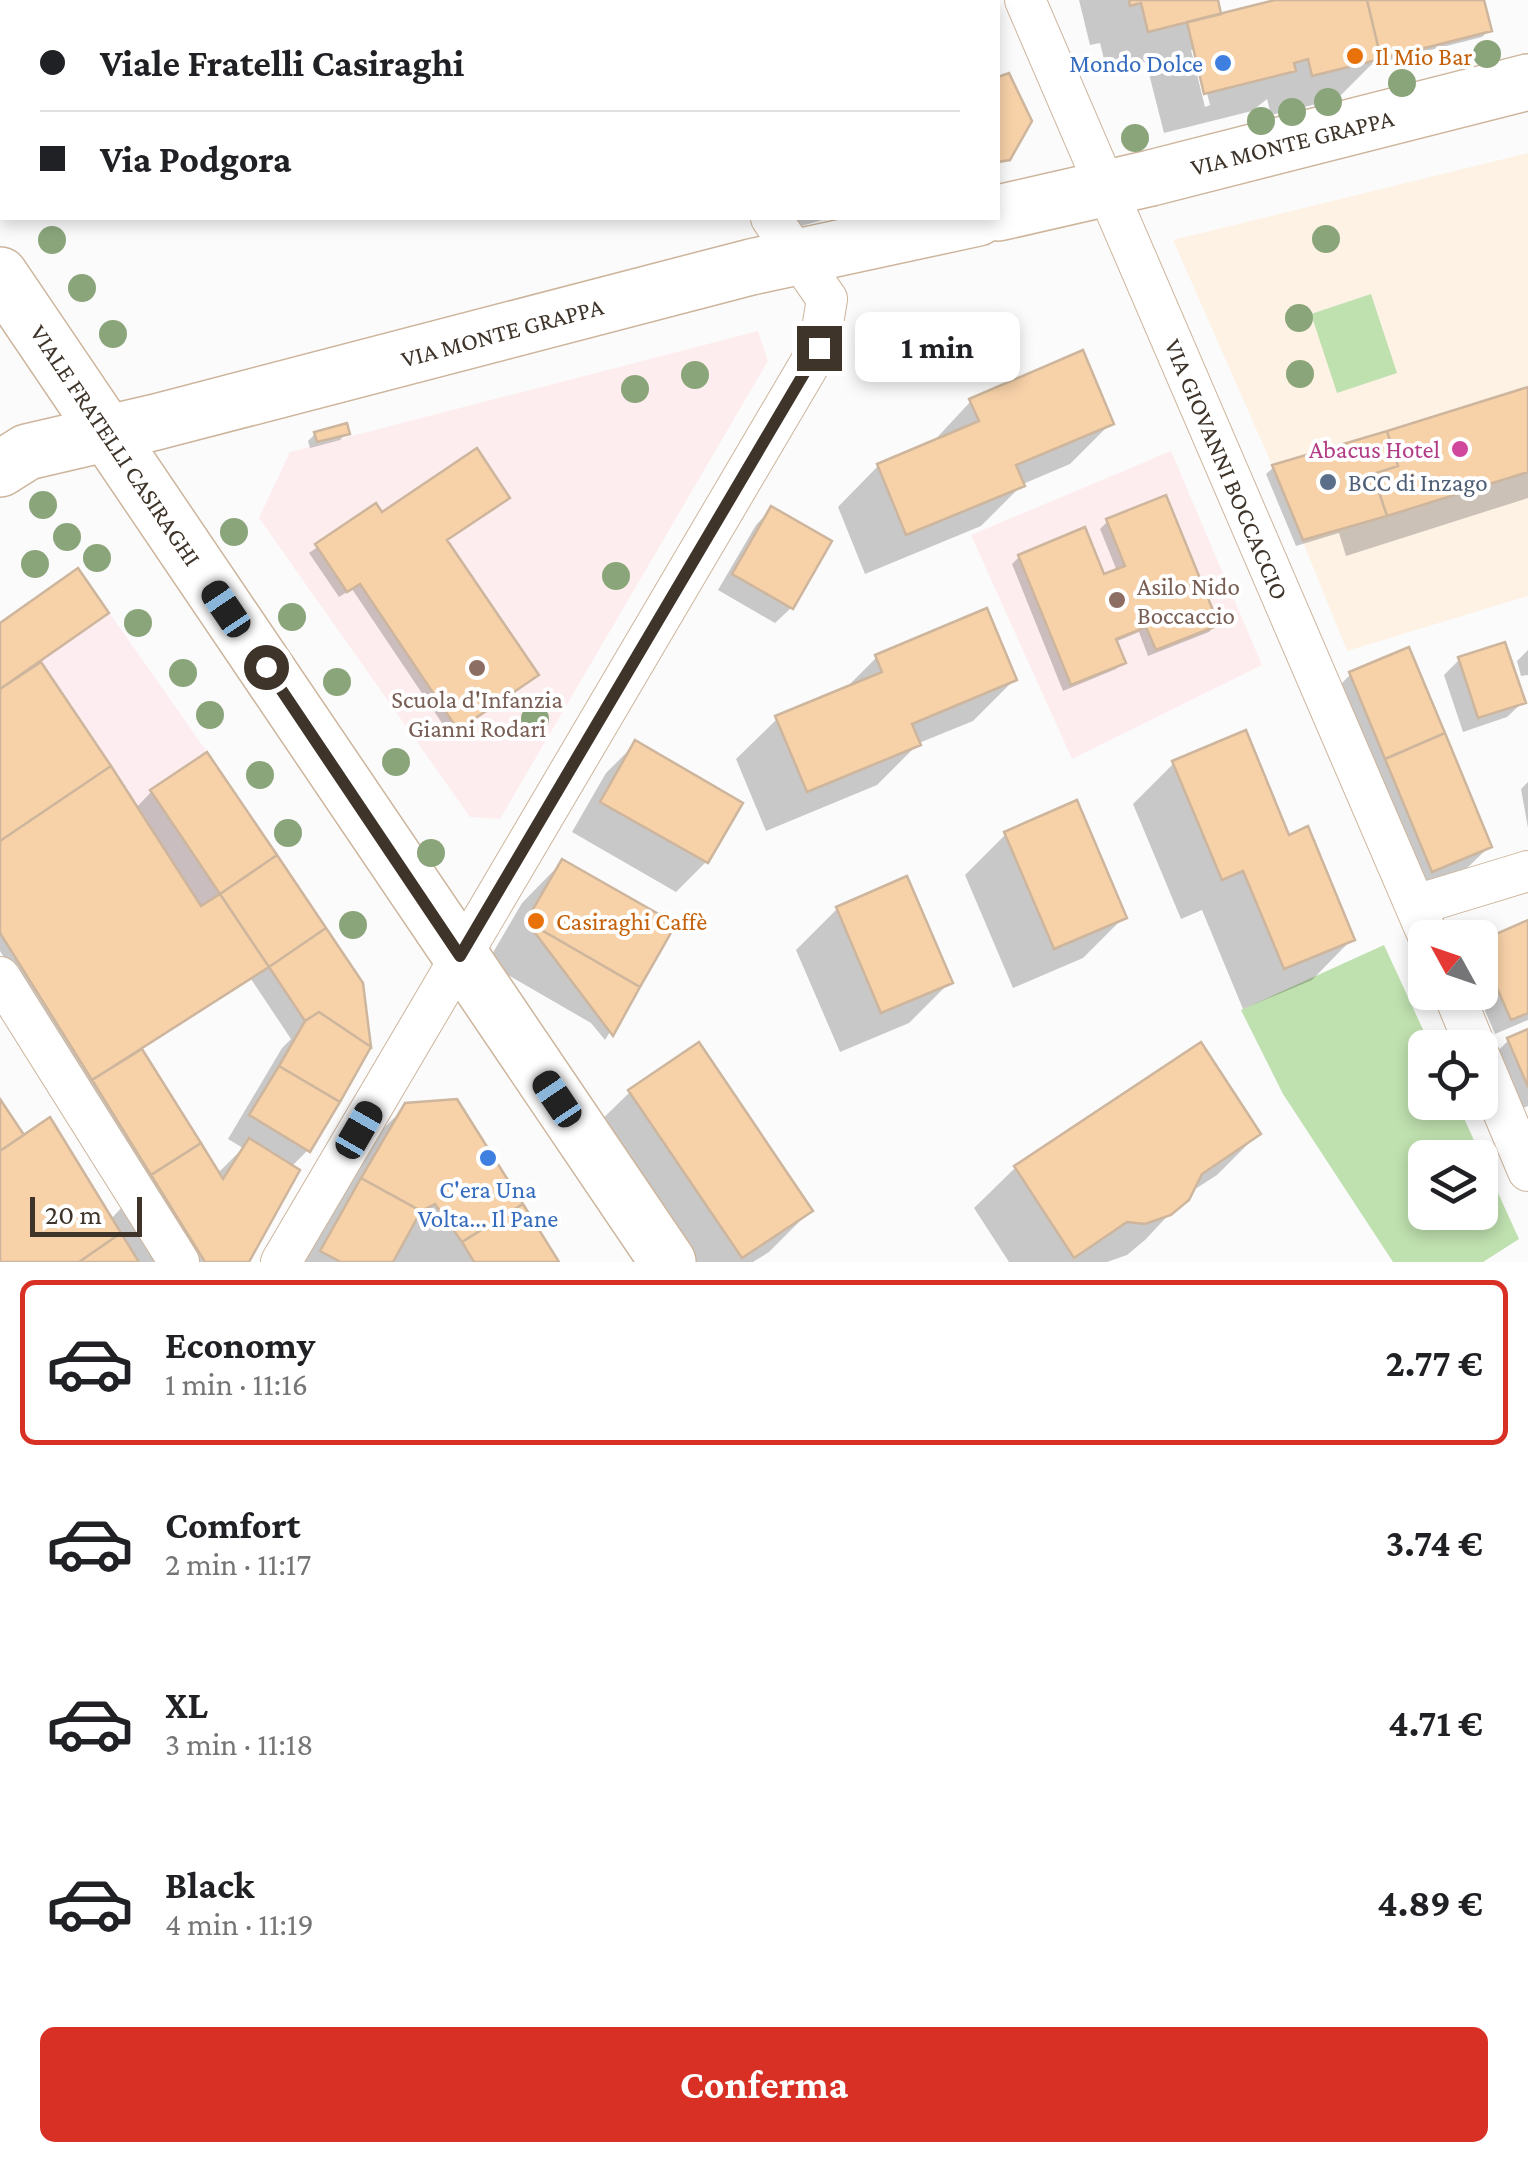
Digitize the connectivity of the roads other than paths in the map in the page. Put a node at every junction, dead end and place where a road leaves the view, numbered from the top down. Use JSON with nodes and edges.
{"nodes":[{"id":1,"x":1026,"y":0,"type":"edge"},
{"id":2,"x":1528,"y":82,"type":"edge"},
{"id":3,"x":1105,"y":189,"type":"junction"},
{"id":4,"x":1000,"y":213,"type":"edge"},
{"id":5,"x":958,"y":220,"type":"edge"},
{"id":6,"x":785,"y":237,"type":"edge"},
{"id":7,"x":0,"y":275,"type":"edge"},
{"id":8,"x":108,"y":434,"type":"junction"},
{"id":9,"x":9,"y":455,"type":"edge"},
{"id":10,"x":1528,"y":871,"type":"edge"},
{"id":11,"x":1422,"y":920,"type":"edge"},
{"id":12,"x":1424,"y":920,"type":"edge"},
{"id":13,"x":460,"y":956,"type":"junction"},
{"id":14,"x":0,"y":977,"type":"edge"},
{"id":15,"x":1498,"y":1100,"type":"edge"},
{"id":16,"x":1528,"y":1171,"type":"edge"},
{"id":17,"x":179,"y":1262,"type":"edge"},
{"id":18,"x":281,"y":1262,"type":"edge"},
{"id":19,"x":668,"y":1262,"type":"edge"}],
"edges":[{"from":1,"to":3,"type":"street","name":"VIA GIOVANNI BOCCACCIO"},
{"from":2,"to":3,"type":"main road","name":"VIA MONTE GRAPPA"},
{"from":3,"to":4,"type":"main road","name":"VIA MONTE GRAPPA"},
{"from":3,"to":11,"type":"street","name":"VIA GIOVANNI BOCCACCIO"},
{"from":5,"to":6,"type":"main road","name":"VIA MONTE GRAPPA"},
{"from":6,"to":8,"type":"main road","name":"VIA MONTE GRAPPA"},
{"from":6,"to":13,"type":"street"},
{"from":7,"to":8,"type":"main road","name":"VIALE FRATELLI CASIRAGHI"},
{"from":8,"to":9,"type":"main road","name":"VIA MONTE GRAPPA"},
{"from":8,"to":13,"type":"main road","name":"VIALE FRATELLI CASIRAGHI"},
{"from":10,"to":12,"type":"street"},
{"from":13,"to":18,"type":"street"},
{"from":13,"to":19,"type":"main road","name":"VIALE FRATELLI CASIRAGHI"},
{"from":14,"to":17,"type":"street"},
{"from":15,"to":16,"type":"street"}]}
